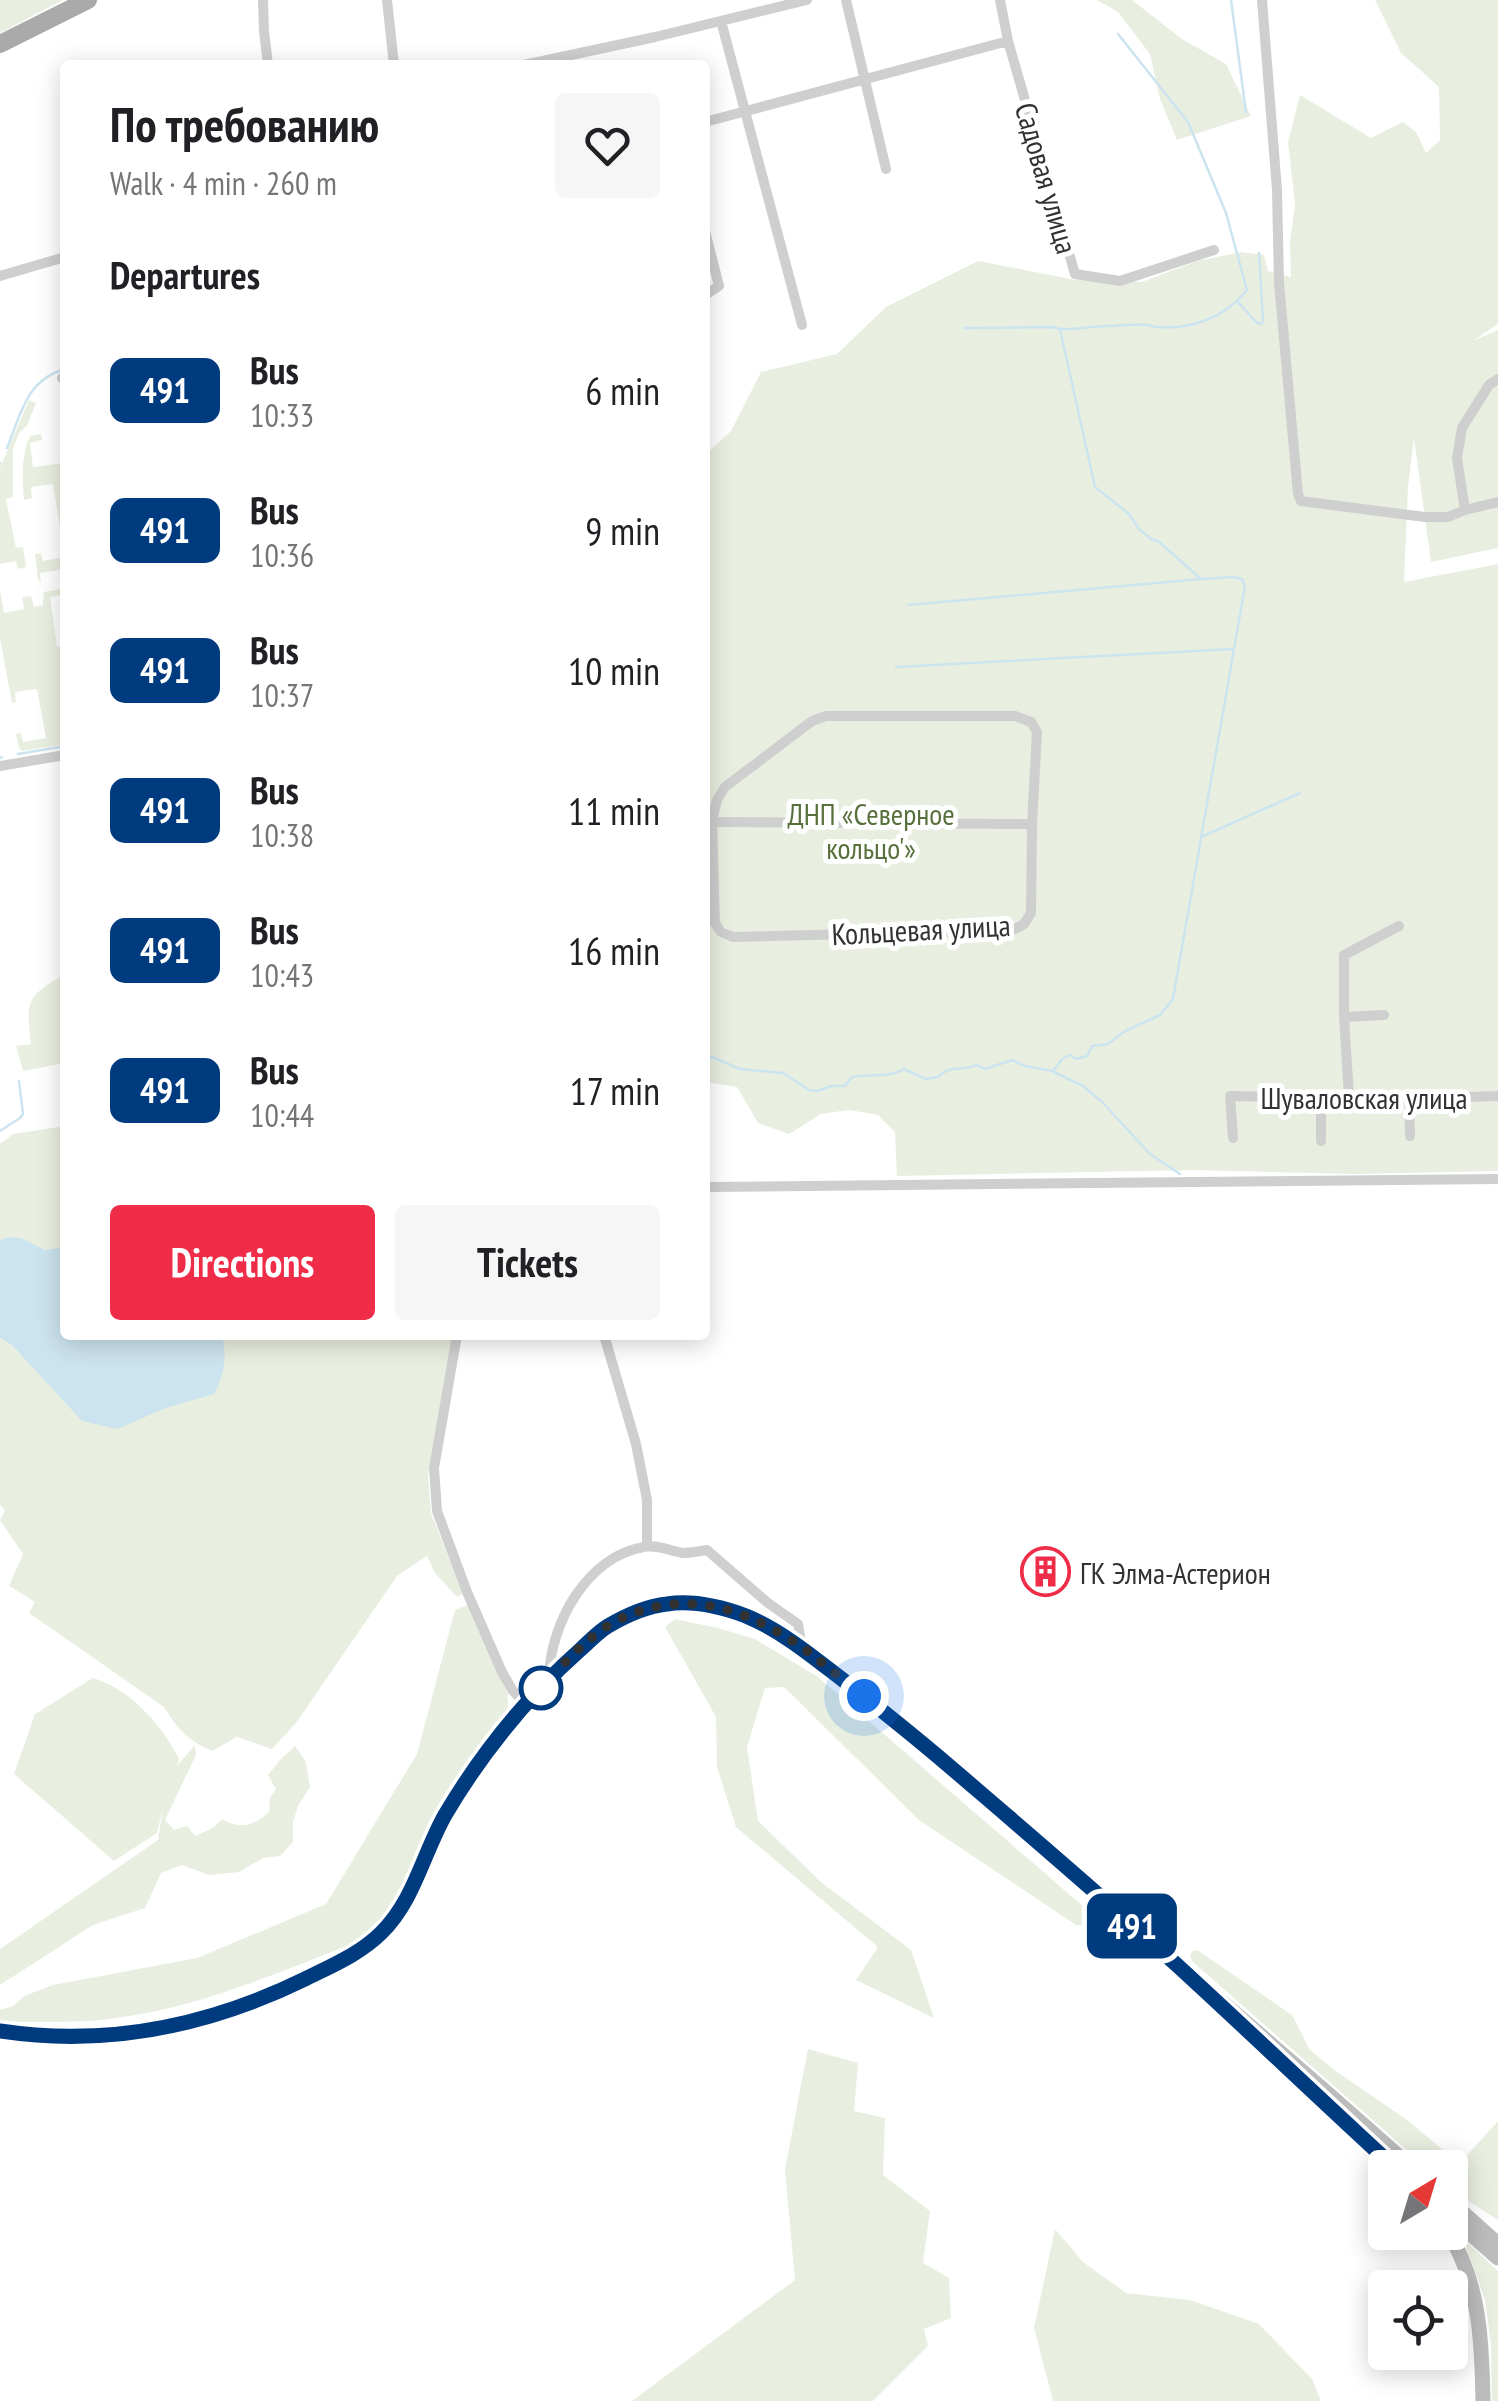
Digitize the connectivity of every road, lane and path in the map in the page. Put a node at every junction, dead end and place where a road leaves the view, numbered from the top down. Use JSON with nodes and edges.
{"nodes":[{"id":1,"x":88,"y":0,"type":"edge"},
{"id":2,"x":264,"y":0,"type":"edge"},
{"id":3,"x":386,"y":0,"type":"edge"},
{"id":4,"x":808,"y":0,"type":"edge"},
{"id":5,"x":846,"y":0,"type":"edge"},
{"id":6,"x":1000,"y":0,"type":"edge"},
{"id":7,"x":1262,"y":0,"type":"edge"},
{"id":8,"x":720,"y":22,"type":"junction"},
{"id":9,"x":1008,"y":41,"type":"junction"},
{"id":10,"x":0,"y":44,"type":"edge"},
{"id":11,"x":267,"y":60,"type":"edge"},
{"id":12,"x":393,"y":60,"type":"edge"},
{"id":13,"x":572,"y":60,"type":"edge"},
{"id":14,"x":864,"y":79,"type":"junction"},
{"id":15,"x":744,"y":111,"type":"junction"},
{"id":16,"x":710,"y":121,"type":"edge"},
{"id":17,"x":886,"y":169,"type":"dead end"},
{"id":18,"x":710,"y":250,"type":"edge"},
{"id":19,"x":1214,"y":250,"type":"dead end"},
{"id":20,"x":60,"y":258,"type":"edge"},
{"id":21,"x":0,"y":276,"type":"edge"},
{"id":22,"x":710,"y":292,"type":"edge"},
{"id":23,"x":802,"y":325,"type":"dead end"},
{"id":24,"x":1498,"y":379,"type":"edge"},
{"id":25,"x":1498,"y":502,"type":"edge"},
{"id":26,"x":1465,"y":510,"type":"junction"},
{"id":27,"x":60,"y":755,"type":"edge"},
{"id":28,"x":0,"y":766,"type":"edge"},
{"id":29,"x":710,"y":818,"type":"edge"},
{"id":30,"x":710,"y":821,"type":"edge"},
{"id":31,"x":1032,"y":824,"type":"junction"},
{"id":32,"x":710,"y":838,"type":"edge"},
{"id":33,"x":1399,"y":926,"type":"dead end"},
{"id":34,"x":1384,"y":1015,"type":"dead end"},
{"id":35,"x":1344,"y":1017,"type":"junction"},
{"id":36,"x":1498,"y":1096,"type":"edge"},
{"id":37,"x":1321,"y":1098,"type":"junction"},
{"id":38,"x":1350,"y":1098,"type":"junction"},
{"id":39,"x":1409,"y":1100,"type":"junction"},
{"id":40,"x":1410,"y":1136,"type":"dead end"},
{"id":41,"x":1233,"y":1138,"type":"dead end"},
{"id":42,"x":1320,"y":1141,"type":"dead end"},
{"id":43,"x":1498,"y":1180,"type":"edge"},
{"id":44,"x":710,"y":1187,"type":"edge"},
{"id":45,"x":456,"y":1340,"type":"edge"},
{"id":46,"x":605,"y":1340,"type":"edge"},
{"id":47,"x":647,"y":1546,"type":"junction"},
{"id":48,"x":802,"y":1648,"type":"junction"},
{"id":49,"x":549,"y":1679,"type":"junction"},
{"id":50,"x":526,"y":1704,"type":"junction"},
{"id":51,"x":1176,"y":1964,"type":"junction"},
{"id":52,"x":0,"y":2030,"type":"edge"},
{"id":53,"x":1376,"y":2150,"type":"edge"},
{"id":54,"x":1392,"y":2150,"type":"edge"},
{"id":55,"x":1468,"y":2210,"type":"edge"},
{"id":56,"x":1468,"y":2216,"type":"edge"},
{"id":57,"x":1498,"y":2227,"type":"edge"},
{"id":58,"x":1468,"y":2232,"type":"edge"},
{"id":59,"x":1498,"y":2244,"type":"edge"},
{"id":60,"x":1457,"y":2250,"type":"edge"},
{"id":61,"x":1498,"y":2258,"type":"edge"},
{"id":62,"x":1483,"y":2401,"type":"edge"}],
"edges":[{"from":1,"to":10,"type":"main road"},
{"from":2,"to":11,"type":"street"},
{"from":3,"to":12,"type":"street"},
{"from":4,"to":8,"type":"street"},
{"from":5,"to":14,"type":"street"},
{"from":6,"to":9,"type":"street","name":"Садовая улица"},
{"from":7,"to":26,"type":"street"},
{"from":8,"to":13,"type":"street"},
{"from":8,"to":15,"type":"street"},
{"from":9,"to":14,"type":"street"},
{"from":9,"to":19,"type":"street","name":"Садовая улица"},
{"from":14,"to":15,"type":"street"},
{"from":14,"to":17,"type":"street"},
{"from":15,"to":16,"type":"street"},
{"from":15,"to":23,"type":"street"},
{"from":18,"to":22,"type":"street"},
{"from":20,"to":21,"type":"street"},
{"from":24,"to":26,"type":"street"},
{"from":25,"to":26,"type":"street"},
{"from":27,"to":28,"type":"street"},
{"from":29,"to":31,"type":"street","name":"Кольцевая улица"},
{"from":30,"to":31,"type":"street"},
{"from":31,"to":32,"type":"street","name":"Кольцевая улица"},
{"from":33,"to":35,"type":"street"},
{"from":34,"to":35,"type":"street"},
{"from":35,"to":38,"type":"street"},
{"from":36,"to":39,"type":"street","name":"Шуваловская улица"},
{"from":37,"to":38,"type":"street","name":"Шуваловская улица"},
{"from":37,"to":41,"type":"street","name":"Шуваловская улица"},
{"from":37,"to":42,"type":"street"},
{"from":38,"to":39,"type":"street","name":"Шуваловская улица"},
{"from":39,"to":40,"type":"street"},
{"from":43,"to":44,"type":"street"},
{"from":45,"to":50,"type":"street"},
{"from":46,"to":47,"type":"street"},
{"from":47,"to":48,"type":"street"},
{"from":47,"to":49,"type":"street"},
{"from":48,"to":49,"type":"main road"},
{"from":48,"to":51,"type":"main road"},
{"from":49,"to":50,"type":"main road"},
{"from":50,"to":52,"type":"main road"},
{"from":51,"to":53,"type":"main road"},
{"from":51,"to":54,"type":"main road"},
{"from":55,"to":57,"type":"main road"},
{"from":56,"to":59,"type":"main road"},
{"from":58,"to":61,"type":"main road"},
{"from":60,"to":62,"type":"main road"}]}
